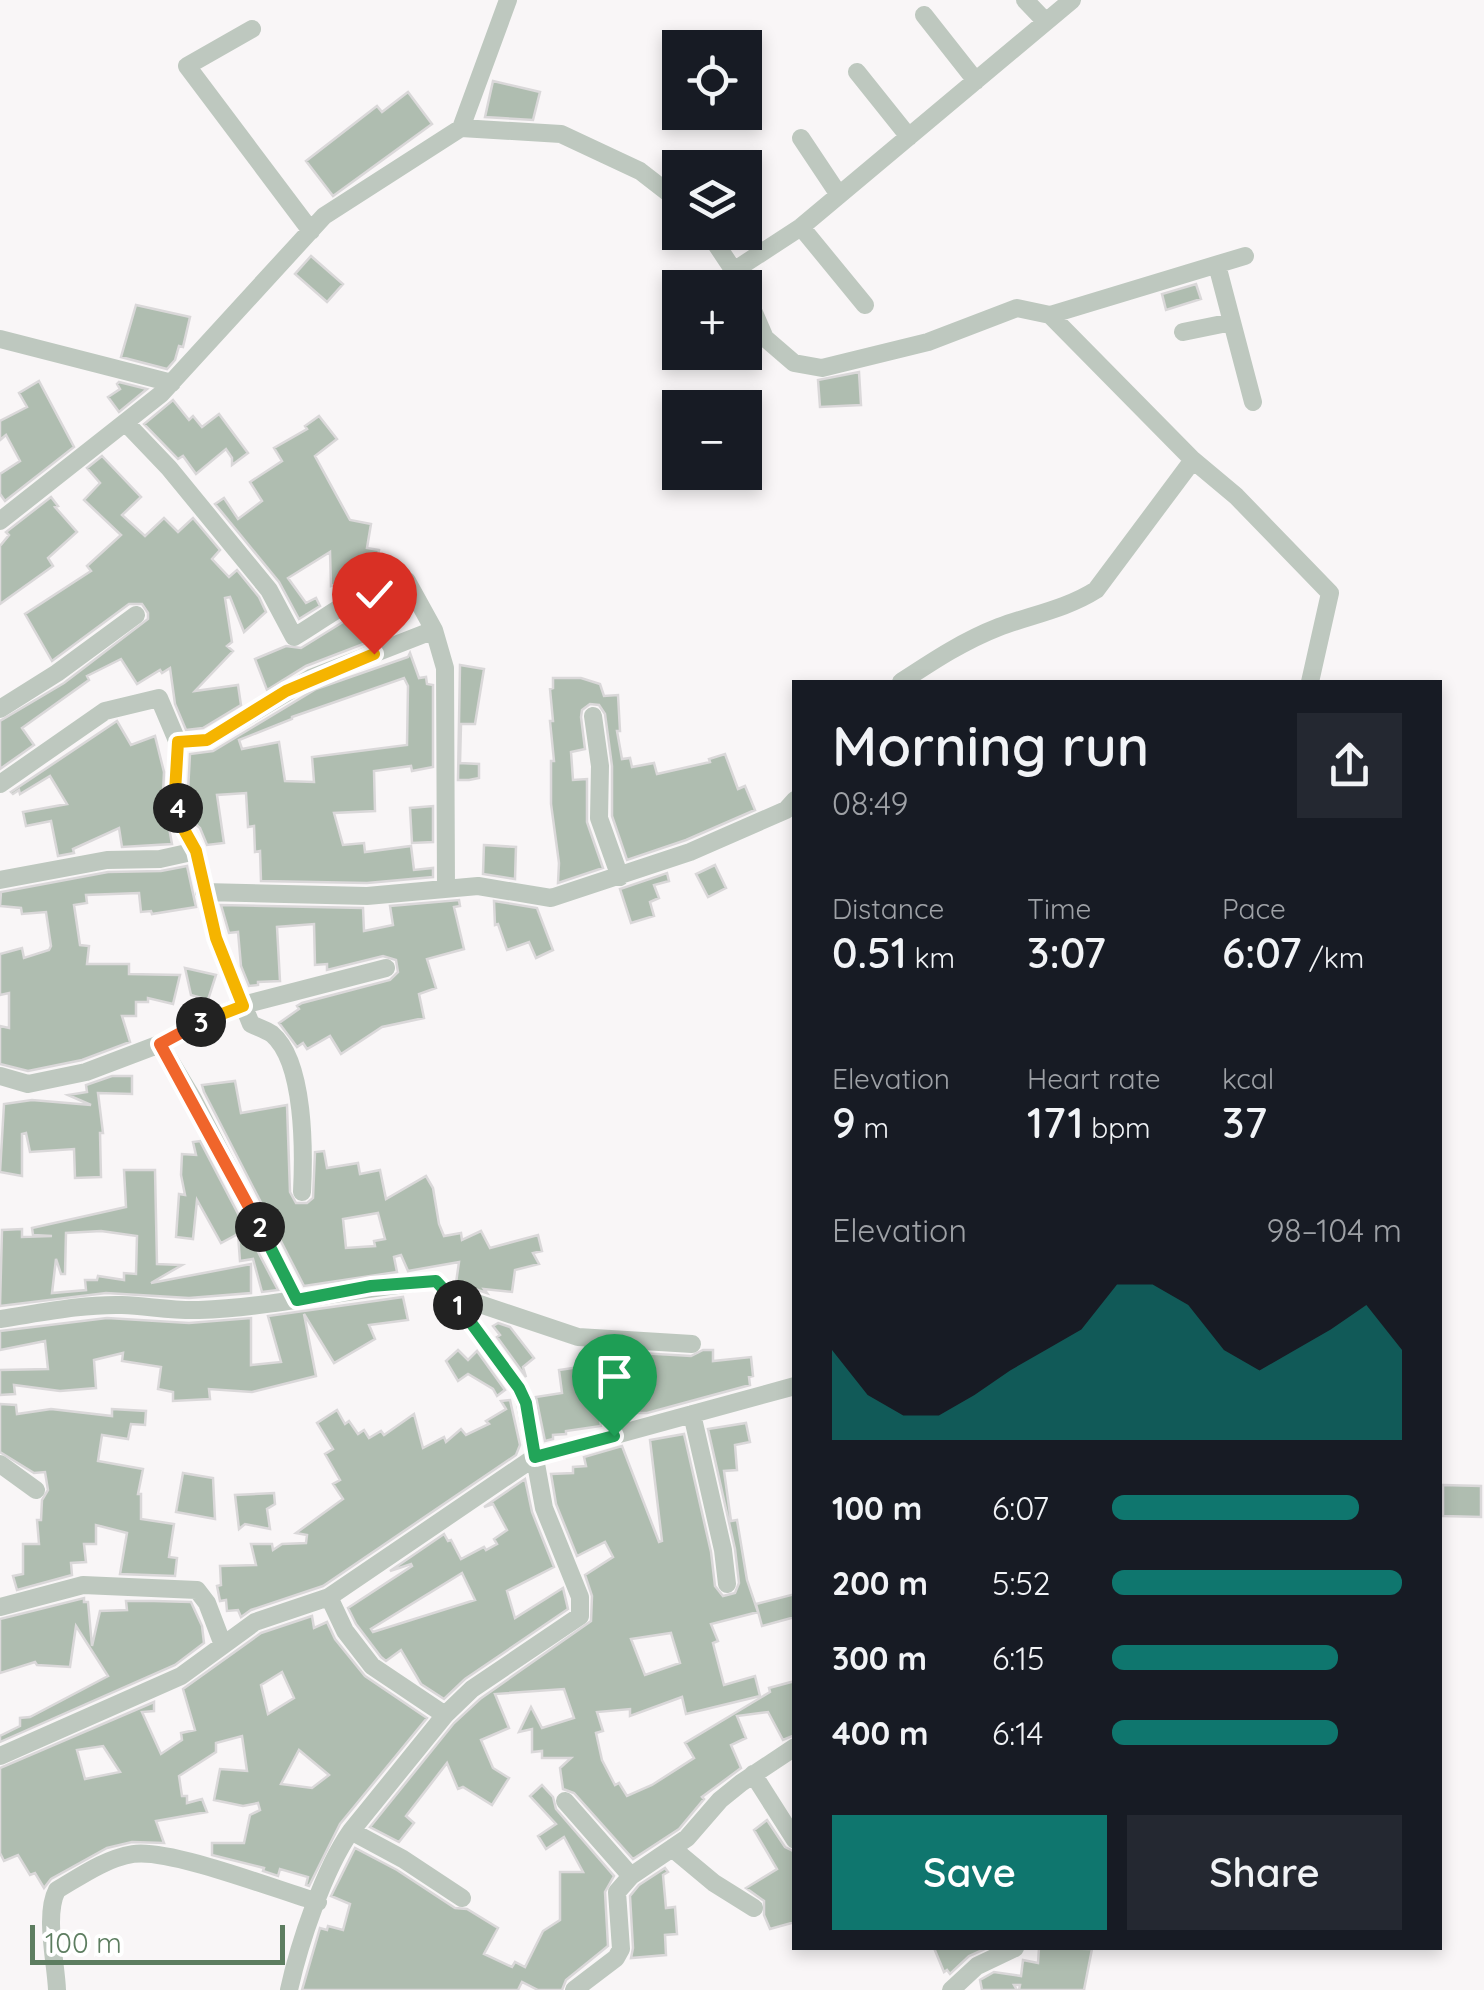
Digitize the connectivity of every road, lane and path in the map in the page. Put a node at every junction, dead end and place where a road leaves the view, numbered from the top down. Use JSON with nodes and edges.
{"nodes":[{"id":1,"x":508,"y":0,"type":"edge"},
{"id":2,"x":1025,"y":0,"type":"edge"},
{"id":3,"x":1072,"y":0,"type":"edge"},
{"id":4,"x":924,"y":14,"type":"dead end"},
{"id":5,"x":1046,"y":22,"type":"junction"},
{"id":6,"x":252,"y":28,"type":"dead end"},
{"id":7,"x":857,"y":72,"type":"dead end"},
{"id":8,"x":976,"y":81,"type":"junction"},
{"id":9,"x":461,"y":128,"type":"junction"},
{"id":10,"x":909,"y":137,"type":"junction"},
{"id":11,"x":800,"y":138,"type":"dead end"},
{"id":12,"x":662,"y":188,"type":"edge"},
{"id":13,"x":839,"y":195,"type":"junction"},
{"id":14,"x":801,"y":228,"type":"junction"},
{"id":15,"x":311,"y":231,"type":"junction"},
{"id":16,"x":1245,"y":256,"type":"dead end"},
{"id":17,"x":1218,"y":265,"type":"junction"},
{"id":18,"x":755,"y":270,"type":"edge"},
{"id":19,"x":865,"y":305,"type":"dead end"},
{"id":20,"x":1050,"y":315,"type":"junction"},
{"id":21,"x":1232,"y":322,"type":"junction"},
{"id":22,"x":762,"y":331,"type":"edge"},
{"id":23,"x":1184,"y":332,"type":"dead end"},
{"id":24,"x":0,"y":340,"type":"edge"},
{"id":25,"x":172,"y":383,"type":"junction"},
{"id":26,"x":1253,"y":402,"type":"dead end"},
{"id":27,"x":126,"y":423,"type":"junction"},
{"id":28,"x":1193,"y":460,"type":"junction"},
{"id":29,"x":0,"y":521,"type":"edge"},
{"id":30,"x":136,"y":615,"type":"dead end"},
{"id":31,"x":434,"y":630,"type":"junction"},
{"id":32,"x":905,"y":680,"type":"edge"},
{"id":33,"x":1310,"y":680,"type":"edge"},
{"id":34,"x":0,"y":709,"type":"edge"},
{"id":35,"x":593,"y":716,"type":"dead end"},
{"id":36,"x":178,"y":742,"type":"junction"},
{"id":37,"x":0,"y":784,"type":"edge"},
{"id":38,"x":792,"y":803,"type":"edge"},
{"id":39,"x":196,"y":851,"type":"junction"},
{"id":40,"x":620,"y":877,"type":"junction"},
{"id":41,"x":0,"y":880,"type":"edge"},
{"id":42,"x":446,"y":887,"type":"junction"},
{"id":43,"x":204,"y":892,"type":"junction"},
{"id":44,"x":386,"y":968,"type":"dead end"},
{"id":45,"x":243,"y":1006,"type":"junction"},
{"id":46,"x":160,"y":1044,"type":"junction"},
{"id":47,"x":0,"y":1076,"type":"edge"},
{"id":48,"x":302,"y":1192,"type":"dead end"},
{"id":49,"x":448,"y":1293,"type":"junction"},
{"id":50,"x":297,"y":1300,"type":"junction"},
{"id":51,"x":0,"y":1319,"type":"edge"},
{"id":52,"x":692,"y":1344,"type":"dead end"},
{"id":53,"x":792,"y":1387,"type":"edge"},
{"id":54,"x":692,"y":1414,"type":"junction"},
{"id":55,"x":535,"y":1457,"type":"junction"},
{"id":56,"x":0,"y":1464,"type":"edge"},
{"id":57,"x":36,"y":1490,"type":"dead end"},
{"id":58,"x":727,"y":1584,"type":"dead end"},
{"id":59,"x":329,"y":1597,"type":"junction"},
{"id":60,"x":0,"y":1607,"type":"edge"},
{"id":61,"x":223,"y":1645,"type":"junction"},
{"id":62,"x":445,"y":1714,"type":"junction"},
{"id":63,"x":792,"y":1750,"type":"edge"},
{"id":64,"x":0,"y":1756,"type":"edge"},
{"id":65,"x":753,"y":1774,"type":"junction"},
{"id":66,"x":565,"y":1801,"type":"dead end"},
{"id":67,"x":351,"y":1832,"type":"junction"},
{"id":68,"x":792,"y":1835,"type":"edge"},
{"id":69,"x":672,"y":1848,"type":"junction"},
{"id":70,"x":630,"y":1876,"type":"junction"},
{"id":71,"x":462,"y":1898,"type":"dead end"},
{"id":72,"x":318,"y":1902,"type":"junction"},
{"id":73,"x":754,"y":1908,"type":"dead end"},
{"id":74,"x":1011,"y":1950,"type":"edge"},
{"id":75,"x":57,"y":1990,"type":"edge"},
{"id":76,"x":288,"y":1990,"type":"edge"},
{"id":77,"x":574,"y":1990,"type":"edge"},
{"id":78,"x":951,"y":1990,"type":"edge"}],
"edges":[{"from":1,"to":9,"type":"street"},
{"from":2,"to":5,"type":"street"},
{"from":3,"to":5,"type":"street"},
{"from":4,"to":8,"type":"street"},
{"from":5,"to":8,"type":"street"},
{"from":6,"to":15,"type":"street"},
{"from":7,"to":10,"type":"street"},
{"from":8,"to":10,"type":"street"},
{"from":9,"to":12,"type":"street"},
{"from":9,"to":15,"type":"street"},
{"from":10,"to":13,"type":"street"},
{"from":11,"to":13,"type":"street"},
{"from":13,"to":14,"type":"street"},
{"from":14,"to":18,"type":"street"},
{"from":14,"to":19,"type":"street"},
{"from":15,"to":25,"type":"street"},
{"from":16,"to":17,"type":"street"},
{"from":17,"to":20,"type":"street"},
{"from":17,"to":21,"type":"street"},
{"from":20,"to":22,"type":"street"},
{"from":20,"to":28,"type":"street"},
{"from":21,"to":23,"type":"street"},
{"from":21,"to":26,"type":"street"},
{"from":24,"to":25,"type":"street"},
{"from":25,"to":27,"type":"street"},
{"from":27,"to":29,"type":"street"},
{"from":27,"to":31,"type":"street"},
{"from":28,"to":32,"type":"street"},
{"from":28,"to":33,"type":"street"},
{"from":30,"to":34,"type":"street"},
{"from":31,"to":36,"type":"street"},
{"from":31,"to":42,"type":"street"},
{"from":35,"to":40,"type":"street"},
{"from":36,"to":37,"type":"street"},
{"from":36,"to":39,"type":"street"},
{"from":38,"to":40,"type":"street"},
{"from":39,"to":41,"type":"street"},
{"from":39,"to":43,"type":"street"},
{"from":40,"to":42,"type":"street"},
{"from":42,"to":43,"type":"street"},
{"from":43,"to":45,"type":"street"},
{"from":44,"to":45,"type":"street"},
{"from":45,"to":46,"type":"street"},
{"from":45,"to":48,"type":"street"},
{"from":46,"to":47,"type":"street"},
{"from":46,"to":50,"type":"street"},
{"from":49,"to":50,"type":"street"},
{"from":49,"to":52,"type":"street"},
{"from":49,"to":55,"type":"street"},
{"from":50,"to":51,"type":"street"},
{"from":53,"to":54,"type":"street"},
{"from":54,"to":55,"type":"street"},
{"from":54,"to":58,"type":"street"},
{"from":55,"to":59,"type":"street"},
{"from":55,"to":62,"type":"street"},
{"from":56,"to":57,"type":"street"},
{"from":59,"to":61,"type":"street"},
{"from":59,"to":62,"type":"street"},
{"from":60,"to":61,"type":"street"},
{"from":61,"to":64,"type":"street"},
{"from":62,"to":67,"type":"street"},
{"from":63,"to":65,"type":"street"},
{"from":65,"to":68,"type":"street"},
{"from":65,"to":69,"type":"street"},
{"from":66,"to":70,"type":"street"},
{"from":67,"to":71,"type":"street"},
{"from":67,"to":72,"type":"street"},
{"from":69,"to":70,"type":"street"},
{"from":69,"to":73,"type":"street"},
{"from":70,"to":77,"type":"street"},
{"from":72,"to":75,"type":"street"},
{"from":72,"to":76,"type":"street"},
{"from":74,"to":78,"type":"street"}]}
